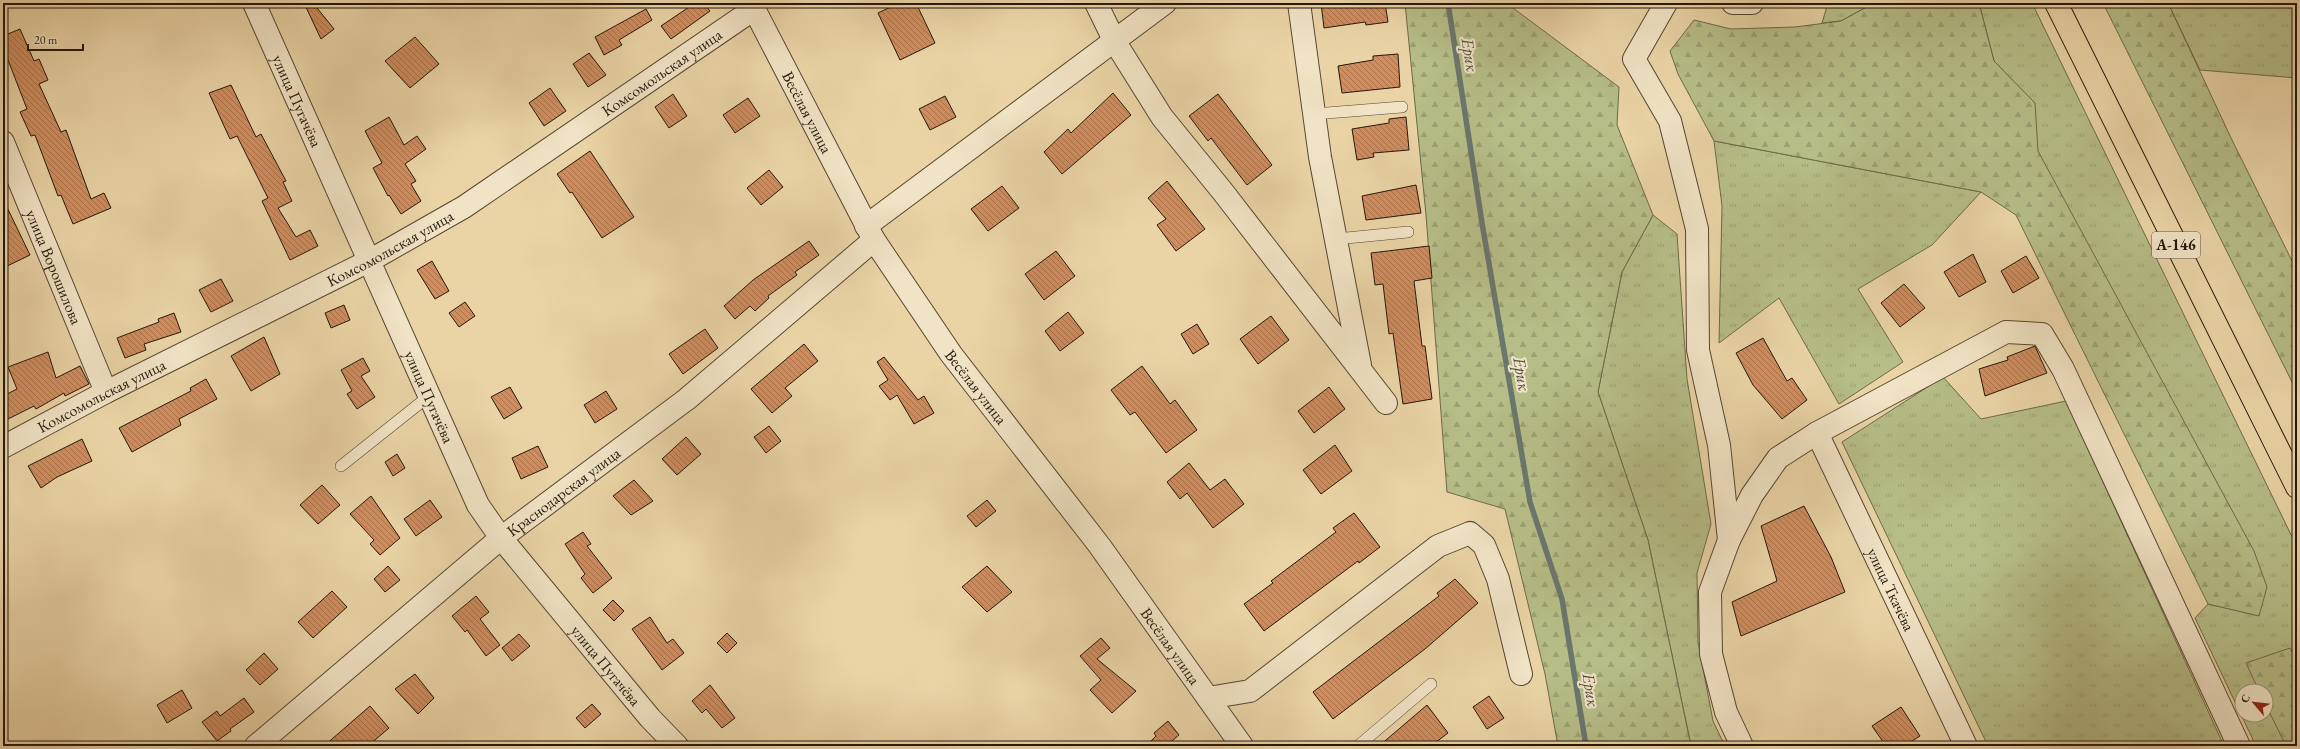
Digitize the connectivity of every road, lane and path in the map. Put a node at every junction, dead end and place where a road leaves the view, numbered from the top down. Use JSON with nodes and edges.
{"nodes":[{"id":1,"x":254,"y":3,"type":"edge"},
{"id":2,"x":1096,"y":3,"type":"edge"},
{"id":3,"x":1165,"y":3,"type":"edge"},
{"id":4,"x":1299,"y":3,"type":"edge"},
{"id":5,"x":1666,"y":3,"type":"edge"},
{"id":6,"x":1733,"y":3,"type":"edge"},
{"id":7,"x":1752,"y":3,"type":"edge"},
{"id":8,"x":2056,"y":3,"type":"edge"},
{"id":9,"x":752,"y":6,"type":"edge"},
{"id":10,"x":1115,"y":42,"type":"junction"},
{"id":11,"x":1402,"y":107,"type":"dead end"},
{"id":12,"x":1314,"y":114,"type":"junction"},
{"id":13,"x":3,"y":142,"type":"edge"},
{"id":14,"x":1408,"y":232,"type":"dead end"},
{"id":15,"x":870,"y":233,"type":"junction"},
{"id":16,"x":1336,"y":239,"type":"junction"},
{"id":17,"x":369,"y":261,"type":"junction"},
{"id":18,"x":1361,"y":370,"type":"junction"},
{"id":19,"x":106,"y":392,"type":"junction"},
{"id":20,"x":429,"y":396,"type":"junction"},
{"id":21,"x":1386,"y":403,"type":"dead end"},
{"id":22,"x":1817,"y":433,"type":"junction"},
{"id":23,"x":3,"y":447,"type":"edge"},
{"id":24,"x":341,"y":466,"type":"dead end"},
{"id":25,"x":2297,"y":487,"type":"edge"},
{"id":26,"x":501,"y":538,"type":"junction"},
{"id":27,"x":1729,"y":540,"type":"junction"},
{"id":28,"x":1521,"y":674,"type":"dead end"},
{"id":29,"x":1430,"y":684,"type":"dead end"},
{"id":30,"x":1208,"y":698,"type":"junction"},
{"id":31,"x":256,"y":746,"type":"edge"},
{"id":32,"x":677,"y":746,"type":"edge"},
{"id":33,"x":1242,"y":746,"type":"edge"},
{"id":34,"x":1358,"y":746,"type":"edge"},
{"id":35,"x":1742,"y":746,"type":"edge"},
{"id":36,"x":1966,"y":746,"type":"edge"},
{"id":37,"x":2239,"y":746,"type":"edge"}],
"edges":[{"from":1,"to":17,"type":"street","name":"улица Пугачёва"},
{"from":2,"to":10,"type":"street"},
{"from":3,"to":10,"type":"street","name":"Краснодарская улица"},
{"from":4,"to":12,"type":"street"},
{"from":5,"to":27,"type":"street"},
{"from":6,"to":7,"type":"street"},
{"from":8,"to":25,"type":"highway","number":"А-146"},
{"from":9,"to":15,"type":"street","name":"Весёлая улица"},
{"from":9,"to":17,"type":"street","name":"Комсомольская улица"},
{"from":10,"to":15,"type":"street","name":"Краснодарская улица"},
{"from":10,"to":18,"type":"street"},
{"from":11,"to":12,"type":"lane"},
{"from":12,"to":16,"type":"street"},
{"from":13,"to":19,"type":"street","name":"улица Ворошилова"},
{"from":14,"to":16,"type":"lane"},
{"from":15,"to":26,"type":"street","name":"Краснодарская улица"},
{"from":15,"to":30,"type":"street","name":"Весёлая улица"},
{"from":16,"to":18,"type":"street"},
{"from":17,"to":19,"type":"street","name":"Комсомольская улица"},
{"from":17,"to":20,"type":"street","name":"улица Пугачёва"},
{"from":18,"to":21,"type":"street"},
{"from":19,"to":23,"type":"street","name":"Комсомольская улица"},
{"from":20,"to":24,"type":"lane"},
{"from":20,"to":26,"type":"street","name":"улица Пугачёва"},
{"from":22,"to":27,"type":"street"},
{"from":22,"to":36,"type":"street","name":"улица Ткачёва"},
{"from":22,"to":37,"type":"street"},
{"from":26,"to":31,"type":"street","name":"Краснодарская улица"},
{"from":26,"to":32,"type":"street","name":"улица Пугачёва"},
{"from":27,"to":35,"type":"street"},
{"from":28,"to":30,"type":"street"},
{"from":29,"to":34,"type":"lane"},
{"from":30,"to":33,"type":"street","name":"Весёлая улица"}]}
